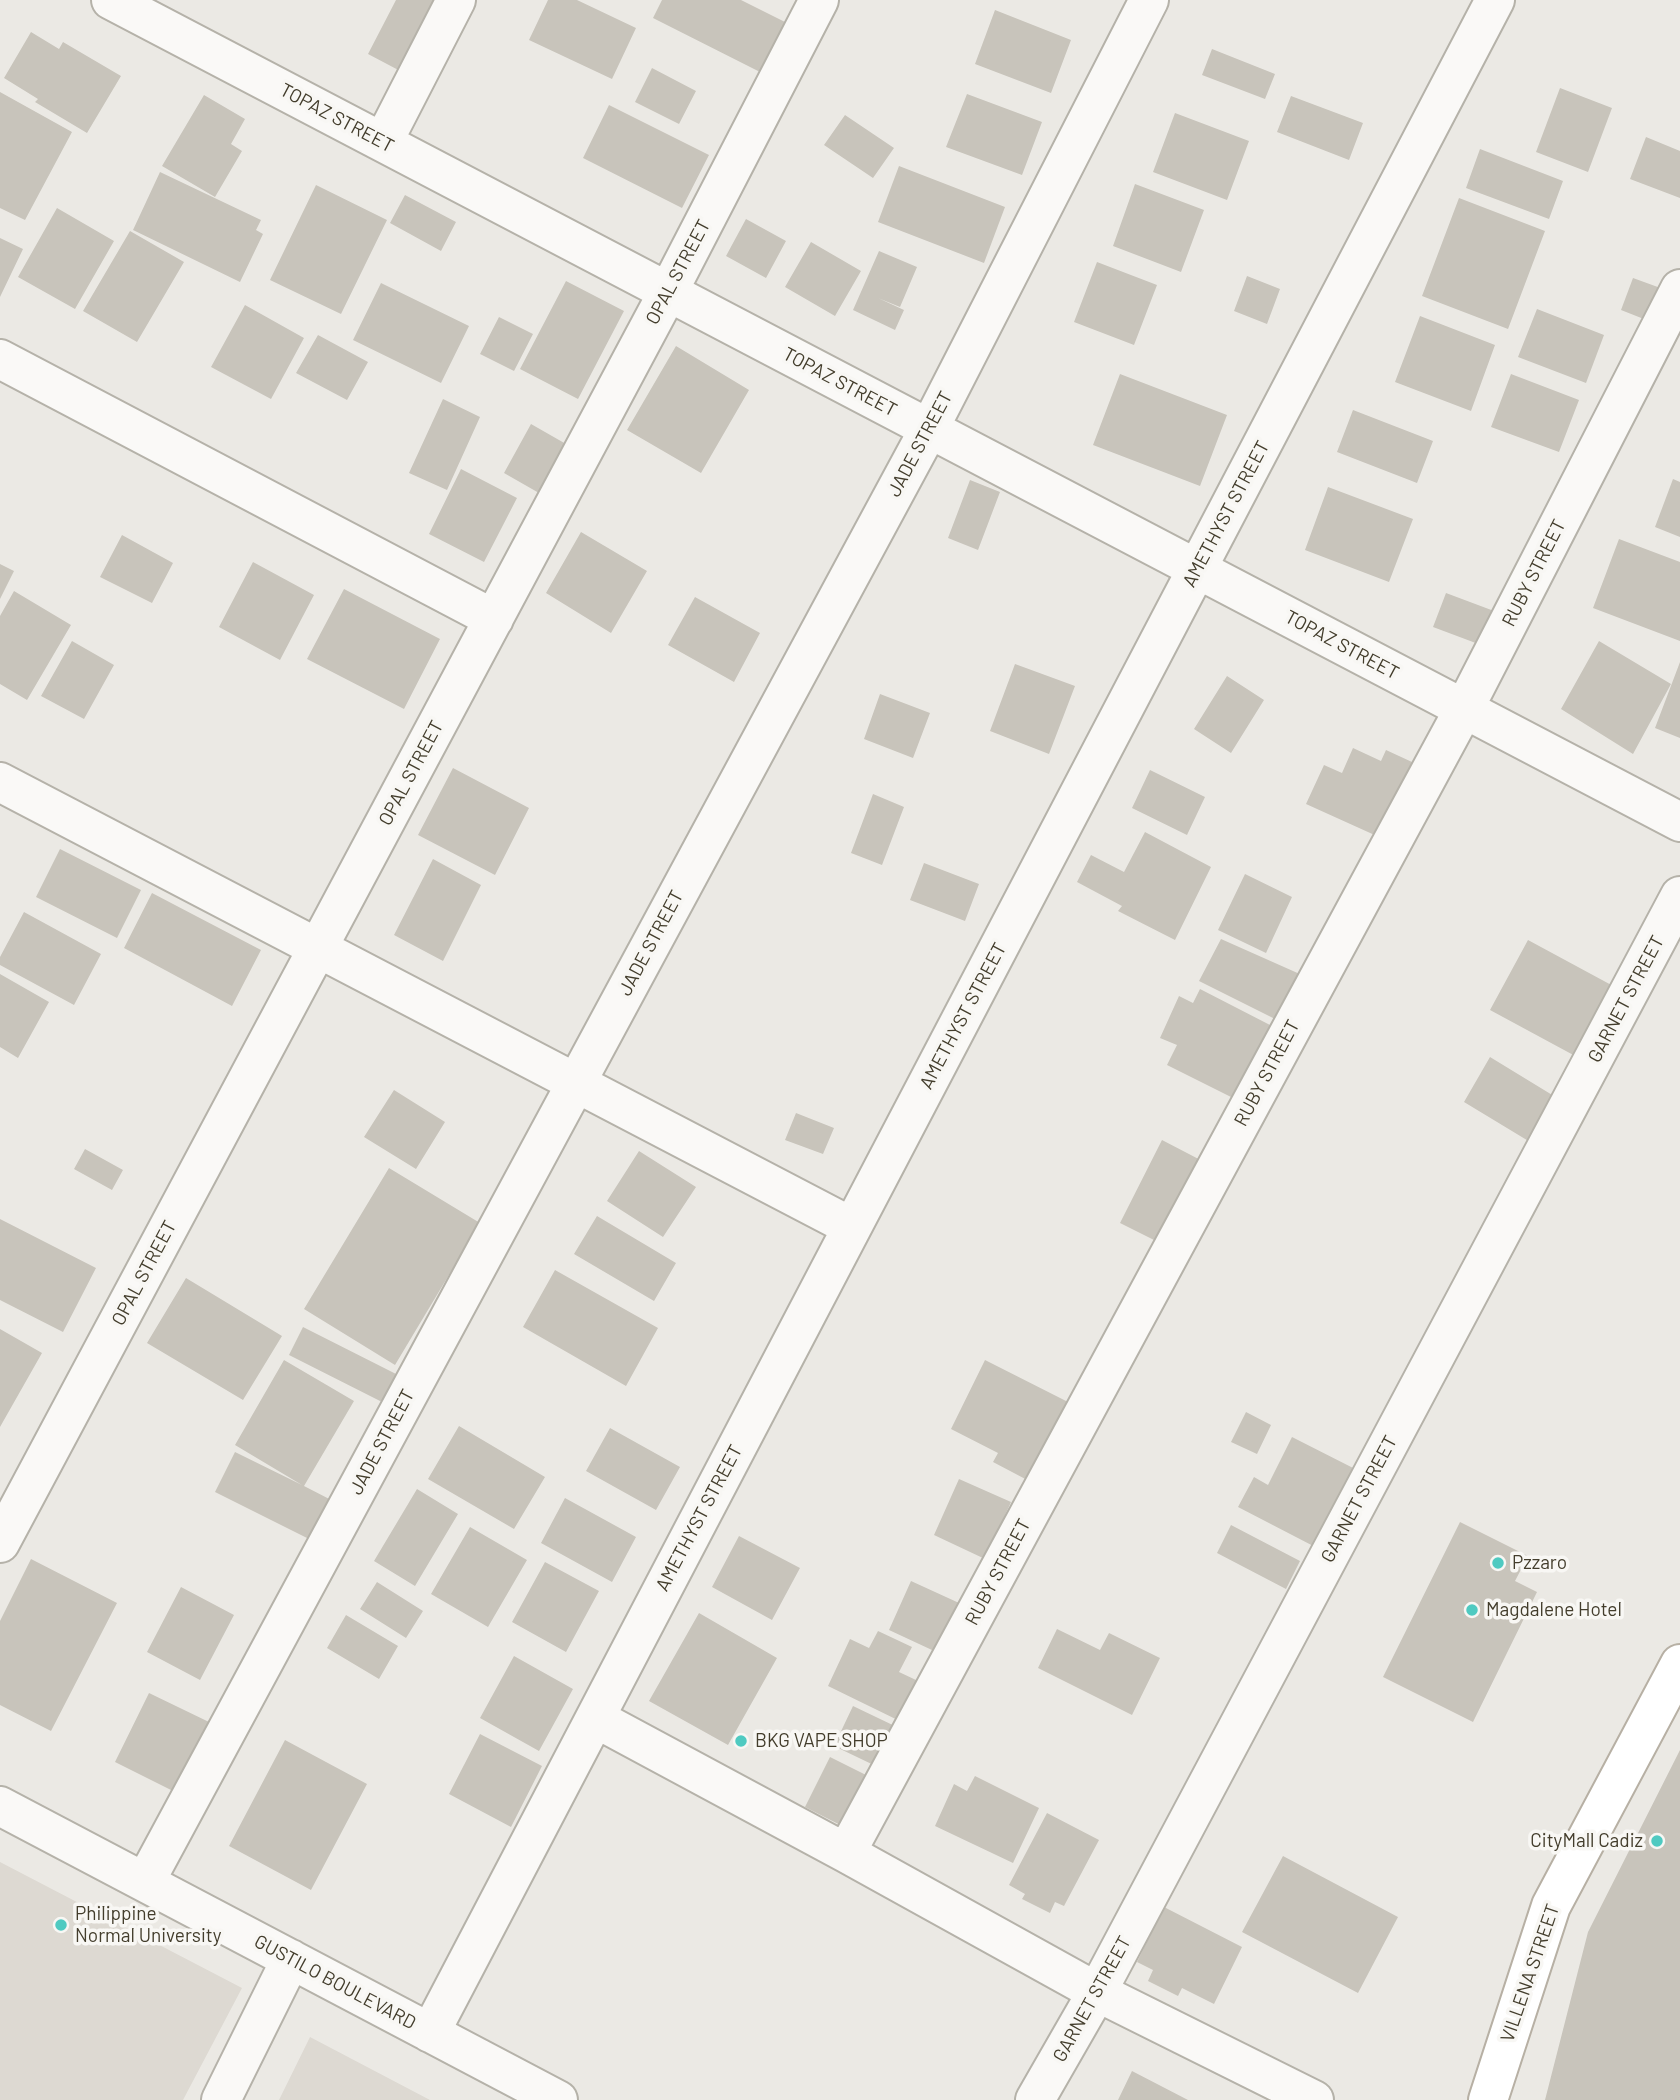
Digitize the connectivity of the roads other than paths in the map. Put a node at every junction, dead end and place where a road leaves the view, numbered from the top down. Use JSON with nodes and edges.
{"nodes":[{"id":1,"x":111,"y":0,"type":"edge"},
{"id":2,"x":456,"y":0,"type":"edge"},
{"id":3,"x":819,"y":0,"type":"edge"},
{"id":4,"x":1149,"y":0,"type":"edge"},
{"id":5,"x":1495,"y":0,"type":"edge"},
{"id":6,"x":383,"y":142,"type":"junction"},
{"id":7,"x":1680,"y":289,"type":"edge"},
{"id":8,"x":668,"y":292,"type":"junction"},
{"id":9,"x":0,"y":359,"type":"edge"},
{"id":10,"x":929,"y":429,"type":"junction"},
{"id":11,"x":1197,"y":569,"type":"junction"},
{"id":12,"x":494,"y":619,"type":"junction"},
{"id":13,"x":1464,"y":709,"type":"junction"},
{"id":14,"x":0,"y":782,"type":"edge"},
{"id":15,"x":1680,"y":822,"type":"edge"},
{"id":16,"x":1680,"y":896,"type":"edge"},
{"id":17,"x":318,"y":948,"type":"junction"},
{"id":18,"x":576,"y":1083,"type":"junction"},
{"id":19,"x":852,"y":1227,"type":"junction"},
{"id":20,"x":0,"y":1543,"type":"edge"},
{"id":21,"x":1680,"y":1664,"type":"edge"},
{"id":22,"x":595,"y":1718,"type":"junction"},
{"id":23,"x":0,"y":1806,"type":"edge"},
{"id":24,"x":846,"y":1853,"type":"junction"},
{"id":25,"x":145,"y":1882,"type":"junction"},
{"id":26,"x":290,"y":1959,"type":"junction"},
{"id":27,"x":1097,"y":1992,"type":"junction"},
{"id":28,"x":430,"y":2032,"type":"junction"},
{"id":29,"x":221,"y":2100,"type":"edge"},
{"id":30,"x":558,"y":2100,"type":"edge"},
{"id":31,"x":1035,"y":2100,"type":"edge"},
{"id":32,"x":1314,"y":2100,"type":"edge"},
{"id":33,"x":1488,"y":2100,"type":"edge"}],
"edges":[{"from":1,"to":6,"type":"street","name":"TOPAZ STREET"},
{"from":2,"to":6,"type":"street"},
{"from":3,"to":8,"type":"street","name":"OPAL STREET"},
{"from":4,"to":10,"type":"street","name":"JADE STREET"},
{"from":5,"to":11,"type":"street","name":"AMETHYST STREET"},
{"from":6,"to":8,"type":"street","name":"TOPAZ STREET"},
{"from":7,"to":13,"type":"street","name":"RUBY STREET"},
{"from":8,"to":10,"type":"street","name":"TOPAZ STREET"},
{"from":8,"to":12,"type":"street","name":"OPAL STREET"},
{"from":9,"to":12,"type":"street"},
{"from":10,"to":11,"type":"street","name":"TOPAZ STREET"},
{"from":10,"to":18,"type":"street","name":"JADE STREET"},
{"from":11,"to":13,"type":"street","name":"TOPAZ STREET"},
{"from":11,"to":19,"type":"street","name":"AMETHYST STREET"},
{"from":12,"to":17,"type":"street","name":"OPAL STREET"},
{"from":13,"to":15,"type":"street","name":"TOPAZ STREET"},
{"from":13,"to":24,"type":"street","name":"RUBY STREET"},
{"from":14,"to":17,"type":"street"},
{"from":16,"to":27,"type":"street","name":"GARNET STREET"},
{"from":17,"to":18,"type":"street"},
{"from":17,"to":20,"type":"street","name":"OPAL STREET"},
{"from":18,"to":19,"type":"street"},
{"from":18,"to":25,"type":"street","name":"JADE STREET"},
{"from":19,"to":22,"type":"street","name":"AMETHYST STREET"},
{"from":21,"to":33,"type":"main road","name":"VILLENA STREET"},
{"from":22,"to":24,"type":"street"},
{"from":22,"to":28,"type":"street","name":"AMETHYST STREET"},
{"from":23,"to":25,"type":"street","name":"GUSTILO BOULEVARD"},
{"from":24,"to":27,"type":"street"},
{"from":25,"to":26,"type":"street","name":"GUSTILO BOULEVARD"},
{"from":26,"to":28,"type":"street","name":"GUSTILO BOULEVARD"},
{"from":26,"to":29,"type":"street"},
{"from":27,"to":31,"type":"street","name":"GARNET STREET"},
{"from":27,"to":32,"type":"street"},
{"from":28,"to":30,"type":"street","name":"GUSTILO BOULEVARD"}]}
